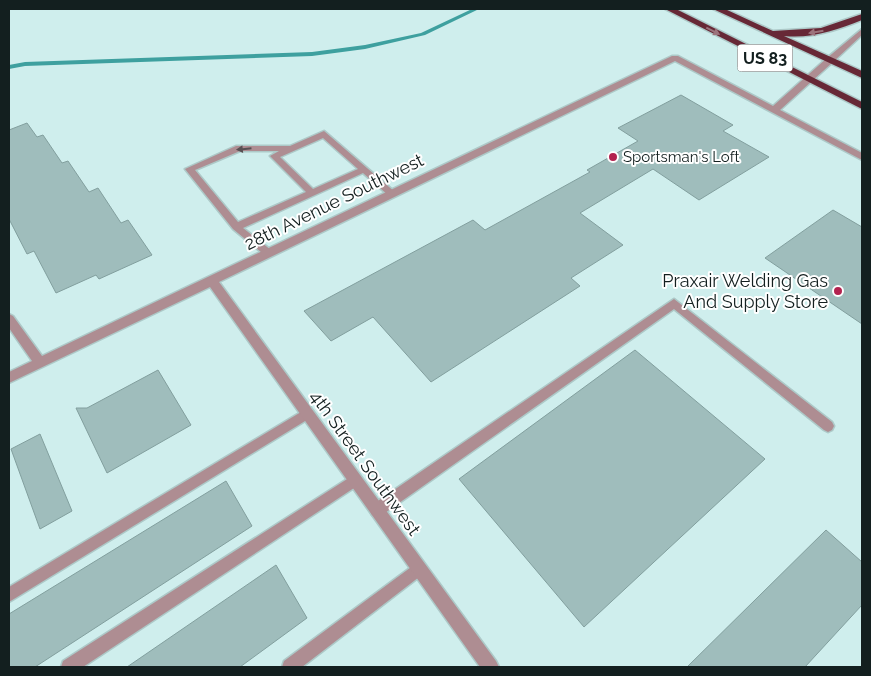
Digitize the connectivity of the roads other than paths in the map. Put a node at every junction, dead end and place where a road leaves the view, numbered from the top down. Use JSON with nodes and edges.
{"nodes":[{"id":1,"x":669,"y":9,"type":"edge"},
{"id":2,"x":718,"y":9,"type":"edge"},
{"id":3,"x":722,"y":9,"type":"edge"},
{"id":4,"x":862,"y":17,"type":"edge"},
{"id":5,"x":737,"y":18,"type":"junction"},
{"id":6,"x":763,"y":30,"type":"junction"},
{"id":7,"x":861,"y":34,"type":"edge"},
{"id":8,"x":830,"y":60,"type":"junction"},
{"id":9,"x":862,"y":75,"type":"edge"},
{"id":10,"x":807,"y":79,"type":"junction"},
{"id":11,"x":862,"y":106,"type":"edge"},
{"id":12,"x":775,"y":110,"type":"junction"},
{"id":13,"x":293,"y":148,"type":"junction"},
{"id":14,"x":862,"y":157,"type":"edge"},
{"id":15,"x":363,"y":170,"type":"junction"},
{"id":16,"x":312,"y":193,"type":"junction"},
{"id":17,"x":391,"y":193,"type":"junction"},
{"id":18,"x":236,"y":226,"type":"junction"},
{"id":19,"x":267,"y":253,"type":"junction"},
{"id":20,"x":211,"y":280,"type":"junction"},
{"id":21,"x":9,"y":319,"type":"edge"},
{"id":22,"x":40,"y":363,"type":"junction"},
{"id":23,"x":9,"y":378,"type":"edge"},
{"id":24,"x":306,"y":414,"type":"junction"},
{"id":25,"x":828,"y":426,"type":"dead end"},
{"id":26,"x":355,"y":480,"type":"junction"},
{"id":27,"x":377,"y":510,"type":"junction"},
{"id":28,"x":418,"y":569,"type":"junction"},
{"id":29,"x":9,"y":595,"type":"edge"},
{"id":30,"x":69,"y":667,"type":"edge"},
{"id":31,"x":290,"y":667,"type":"edge"},
{"id":32,"x":490,"y":667,"type":"edge"}],
"edges":[{"from":1,"to":10,"type":"highway","number":"US 83","one_way":true},
{"from":2,"to":5,"type":"highway","number":"US 83"},
{"from":3,"to":5,"type":"highway"},
{"from":4,"to":6,"type":"highway","one_way":true},
{"from":5,"to":6,"type":"highway","number":"US 83"},
{"from":6,"to":8,"type":"highway","number":"US 83"},
{"from":7,"to":8,"type":"lane"},
{"from":8,"to":9,"type":"highway","number":"US 83"},
{"from":8,"to":10,"type":"street"},
{"from":10,"to":11,"type":"highway","number":"US 83"},
{"from":10,"to":12,"type":"street"},
{"from":12,"to":14,"type":"street"},
{"from":12,"to":17,"type":"street","name":"28th Avenue Southwest"},
{"from":13,"to":15,"type":"lane"},
{"from":13,"to":16,"type":"lane"},
{"from":13,"to":18,"type":"lane","one_way":true},
{"from":15,"to":16,"type":"lane"},
{"from":15,"to":17,"type":"lane"},
{"from":16,"to":18,"type":"lane"},
{"from":17,"to":19,"type":"street","name":"28th Avenue Southwest"},
{"from":18,"to":19,"type":"lane"},
{"from":19,"to":20,"type":"street","name":"28th Avenue Southwest"},
{"from":20,"to":22,"type":"street","name":"28th Avenue Southwest"},
{"from":20,"to":24,"type":"street","name":"4th Street Southwest"},
{"from":21,"to":22,"type":"street"},
{"from":22,"to":23,"type":"street","name":"28th Avenue Southwest"},
{"from":24,"to":26,"type":"street","name":"4th Street Southwest"},
{"from":24,"to":29,"type":"lane"},
{"from":25,"to":27,"type":"lane"},
{"from":26,"to":27,"type":"street","name":"4th Street Southwest"},
{"from":26,"to":30,"type":"lane"},
{"from":27,"to":28,"type":"street","name":"4th Street Southwest"},
{"from":28,"to":31,"type":"lane"},
{"from":28,"to":32,"type":"street","name":"4th Street Southwest"}]}
